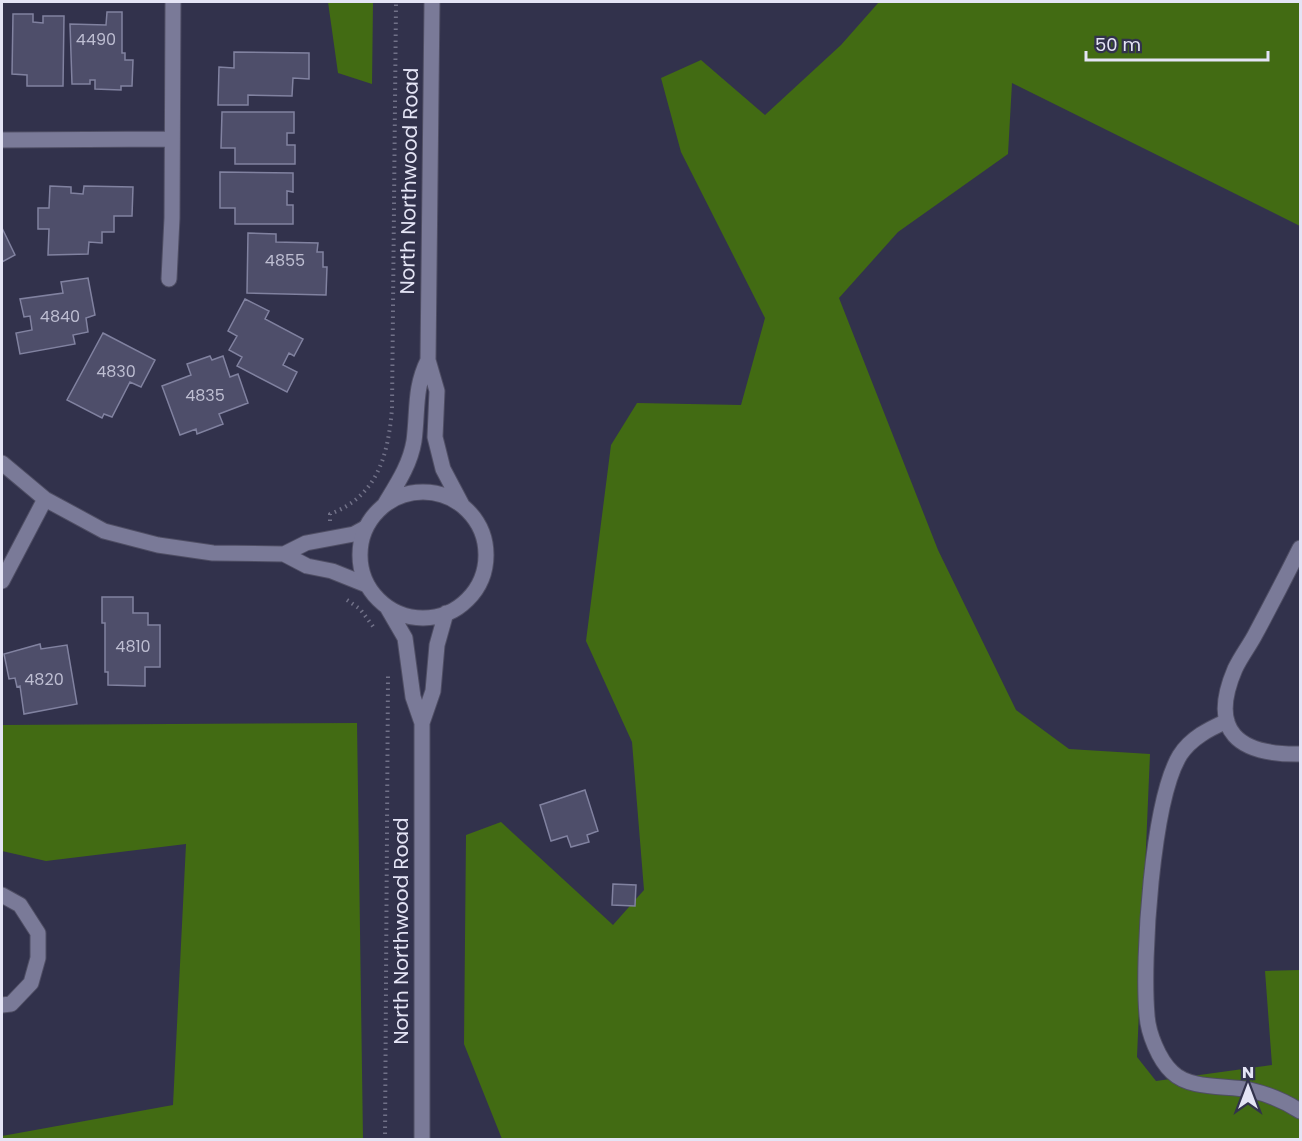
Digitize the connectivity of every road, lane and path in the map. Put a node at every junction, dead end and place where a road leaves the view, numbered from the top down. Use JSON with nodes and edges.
{"nodes":[{"id":1,"x":173,"y":2,"type":"edge"},
{"id":2,"x":432,"y":2,"type":"edge"},
{"id":3,"x":171,"y":139,"type":"junction"},
{"id":4,"x":2,"y":140,"type":"edge"},
{"id":5,"x":169,"y":279,"type":"dead end"},
{"id":6,"x":428,"y":360,"type":"junction"},
{"id":7,"x":2,"y":463,"type":"edge"},
{"id":8,"x":45,"y":499,"type":"junction"},
{"id":9,"x":384,"y":505,"type":"junction"},
{"id":10,"x":462,"y":505,"type":"junction"},
{"id":11,"x":365,"y":528,"type":"junction"},
{"id":12,"x":1300,"y":548,"type":"edge"},
{"id":13,"x":284,"y":554,"type":"junction"},
{"id":14,"x":2,"y":581,"type":"edge"},
{"id":15,"x":367,"y":585,"type":"junction"},
{"id":16,"x":387,"y":607,"type":"junction"},
{"id":17,"x":446,"y":613,"type":"junction"},
{"id":18,"x":1227,"y":721,"type":"junction"},
{"id":19,"x":423,"y":723,"type":"junction"},
{"id":20,"x":1300,"y":754,"type":"edge"},
{"id":21,"x":2,"y":895,"type":"edge"},
{"id":22,"x":2,"y":1005,"type":"edge"},
{"id":23,"x":1300,"y":1111,"type":"edge"},
{"id":24,"x":422,"y":1140,"type":"edge"}],
"edges":[{"from":1,"to":3,"type":"street"},
{"from":2,"to":6,"type":"street","name":"North Northwood Road"},
{"from":3,"to":4,"type":"street"},
{"from":3,"to":5,"type":"street"},
{"from":6,"to":9,"type":"street","name":"North Northwood Road"},
{"from":6,"to":10,"type":"street","name":"North Northwood Road"},
{"from":7,"to":8,"type":"street"},
{"from":8,"to":13,"type":"street"},
{"from":8,"to":14,"type":"street"},
{"from":9,"to":10,"type":"street"},
{"from":9,"to":11,"type":"street"},
{"from":10,"to":17,"type":"street"},
{"from":11,"to":13,"type":"street"},
{"from":11,"to":15,"type":"street"},
{"from":12,"to":18,"type":"street"},
{"from":13,"to":15,"type":"street"},
{"from":15,"to":16,"type":"street"},
{"from":16,"to":17,"type":"street"},
{"from":16,"to":19,"type":"street","name":"North Northwood Road"},
{"from":17,"to":19,"type":"street","name":"North Northwood Road"},
{"from":18,"to":20,"type":"street"},
{"from":18,"to":23,"type":"street"},
{"from":19,"to":24,"type":"street","name":"North Northwood Road"},
{"from":21,"to":22,"type":"street"}]}
